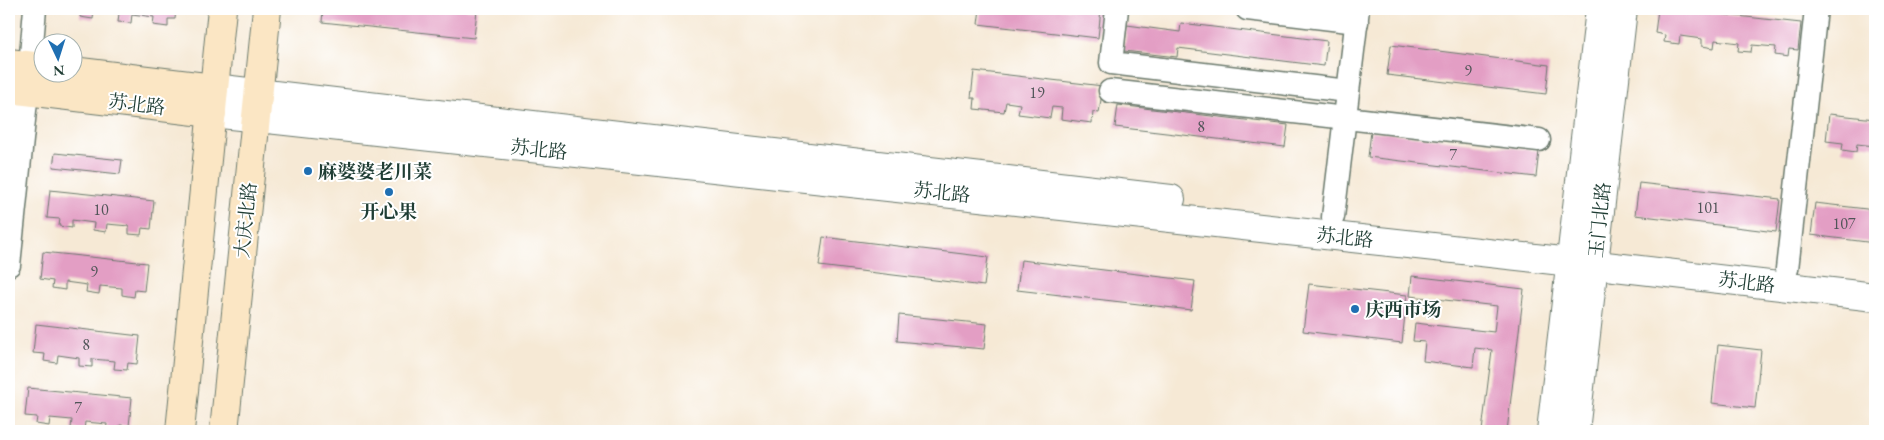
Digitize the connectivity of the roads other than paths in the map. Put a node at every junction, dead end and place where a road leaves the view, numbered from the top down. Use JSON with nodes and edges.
{"nodes":[{"id":1,"x":35,"y":9,"type":"edge"},
{"id":2,"x":222,"y":9,"type":"edge"},
{"id":3,"x":267,"y":9,"type":"edge"},
{"id":4,"x":1117,"y":9,"type":"edge"},
{"id":5,"x":1247,"y":9,"type":"edge"},
{"id":6,"x":1600,"y":9,"type":"edge"},
{"id":7,"x":1623,"y":9,"type":"edge"},
{"id":8,"x":1816,"y":9,"type":"edge"},
{"id":9,"x":1357,"y":15,"type":"edge"},
{"id":10,"x":82,"y":73,"type":"edge"},
{"id":11,"x":23,"y":75,"type":"edge"},
{"id":12,"x":1110,"y":91,"type":"dead end"},
{"id":13,"x":1348,"y":91,"type":"junction"},
{"id":14,"x":213,"y":100,"type":"junction"},
{"id":15,"x":256,"y":106,"type":"junction"},
{"id":16,"x":1345,"y":119,"type":"junction"},
{"id":17,"x":1539,"y":140,"type":"dead end"},
{"id":18,"x":13,"y":182,"type":"edge"},
{"id":19,"x":1333,"y":217,"type":"junction"},
{"id":20,"x":11,"y":228,"type":"edge"},
{"id":21,"x":1583,"y":255,"type":"junction"},
{"id":22,"x":9,"y":265,"type":"edge"},
{"id":23,"x":1787,"y":269,"type":"junction"},
{"id":24,"x":1875,"y":279,"type":"edge"},
{"id":25,"x":1875,"y":297,"type":"edge"},
{"id":26,"x":180,"y":431,"type":"edge"},
{"id":27,"x":224,"y":431,"type":"edge"},
{"id":28,"x":1552,"y":431,"type":"edge"},
{"id":29,"x":1575,"y":431,"type":"edge"}],
"edges":[{"from":1,"to":11,"type":"street"},
{"from":2,"to":14,"type":"main road"},
{"from":3,"to":15,"type":"main road","name":"大庆北路"},
{"from":4,"to":13,"type":"street"},
{"from":5,"to":9,"type":"street"},
{"from":6,"to":21,"type":"street","name":"玉门北路"},
{"from":7,"to":21,"type":"street","name":"玉门北路"},
{"from":8,"to":23,"type":"street"},
{"from":9,"to":13,"type":"street"},
{"from":10,"to":14,"type":"main road","name":"苏北路"},
{"from":11,"to":14,"type":"main road","name":"苏北路"},
{"from":11,"to":18,"type":"street"},
{"from":12,"to":16,"type":"street"},
{"from":13,"to":16,"type":"street"},
{"from":14,"to":15,"type":"street","name":"苏北路"},
{"from":14,"to":26,"type":"main road"},
{"from":15,"to":19,"type":"street","name":"苏北路"},
{"from":15,"to":21,"type":"street","name":"苏北路"},
{"from":15,"to":27,"type":"main road","name":"大庆北路"},
{"from":16,"to":17,"type":"street"},
{"from":16,"to":19,"type":"street"},
{"from":18,"to":20,"type":"street"},
{"from":19,"to":21,"type":"street","name":"苏北路"},
{"from":20,"to":22,"type":"street"},
{"from":21,"to":23,"type":"street","name":"苏北路"},
{"from":21,"to":25,"type":"street","name":"苏北路"},
{"from":21,"to":28,"type":"street","name":"玉门北路"},
{"from":21,"to":29,"type":"street","name":"玉门北路"},
{"from":23,"to":24,"type":"street","name":"苏北路"}]}
